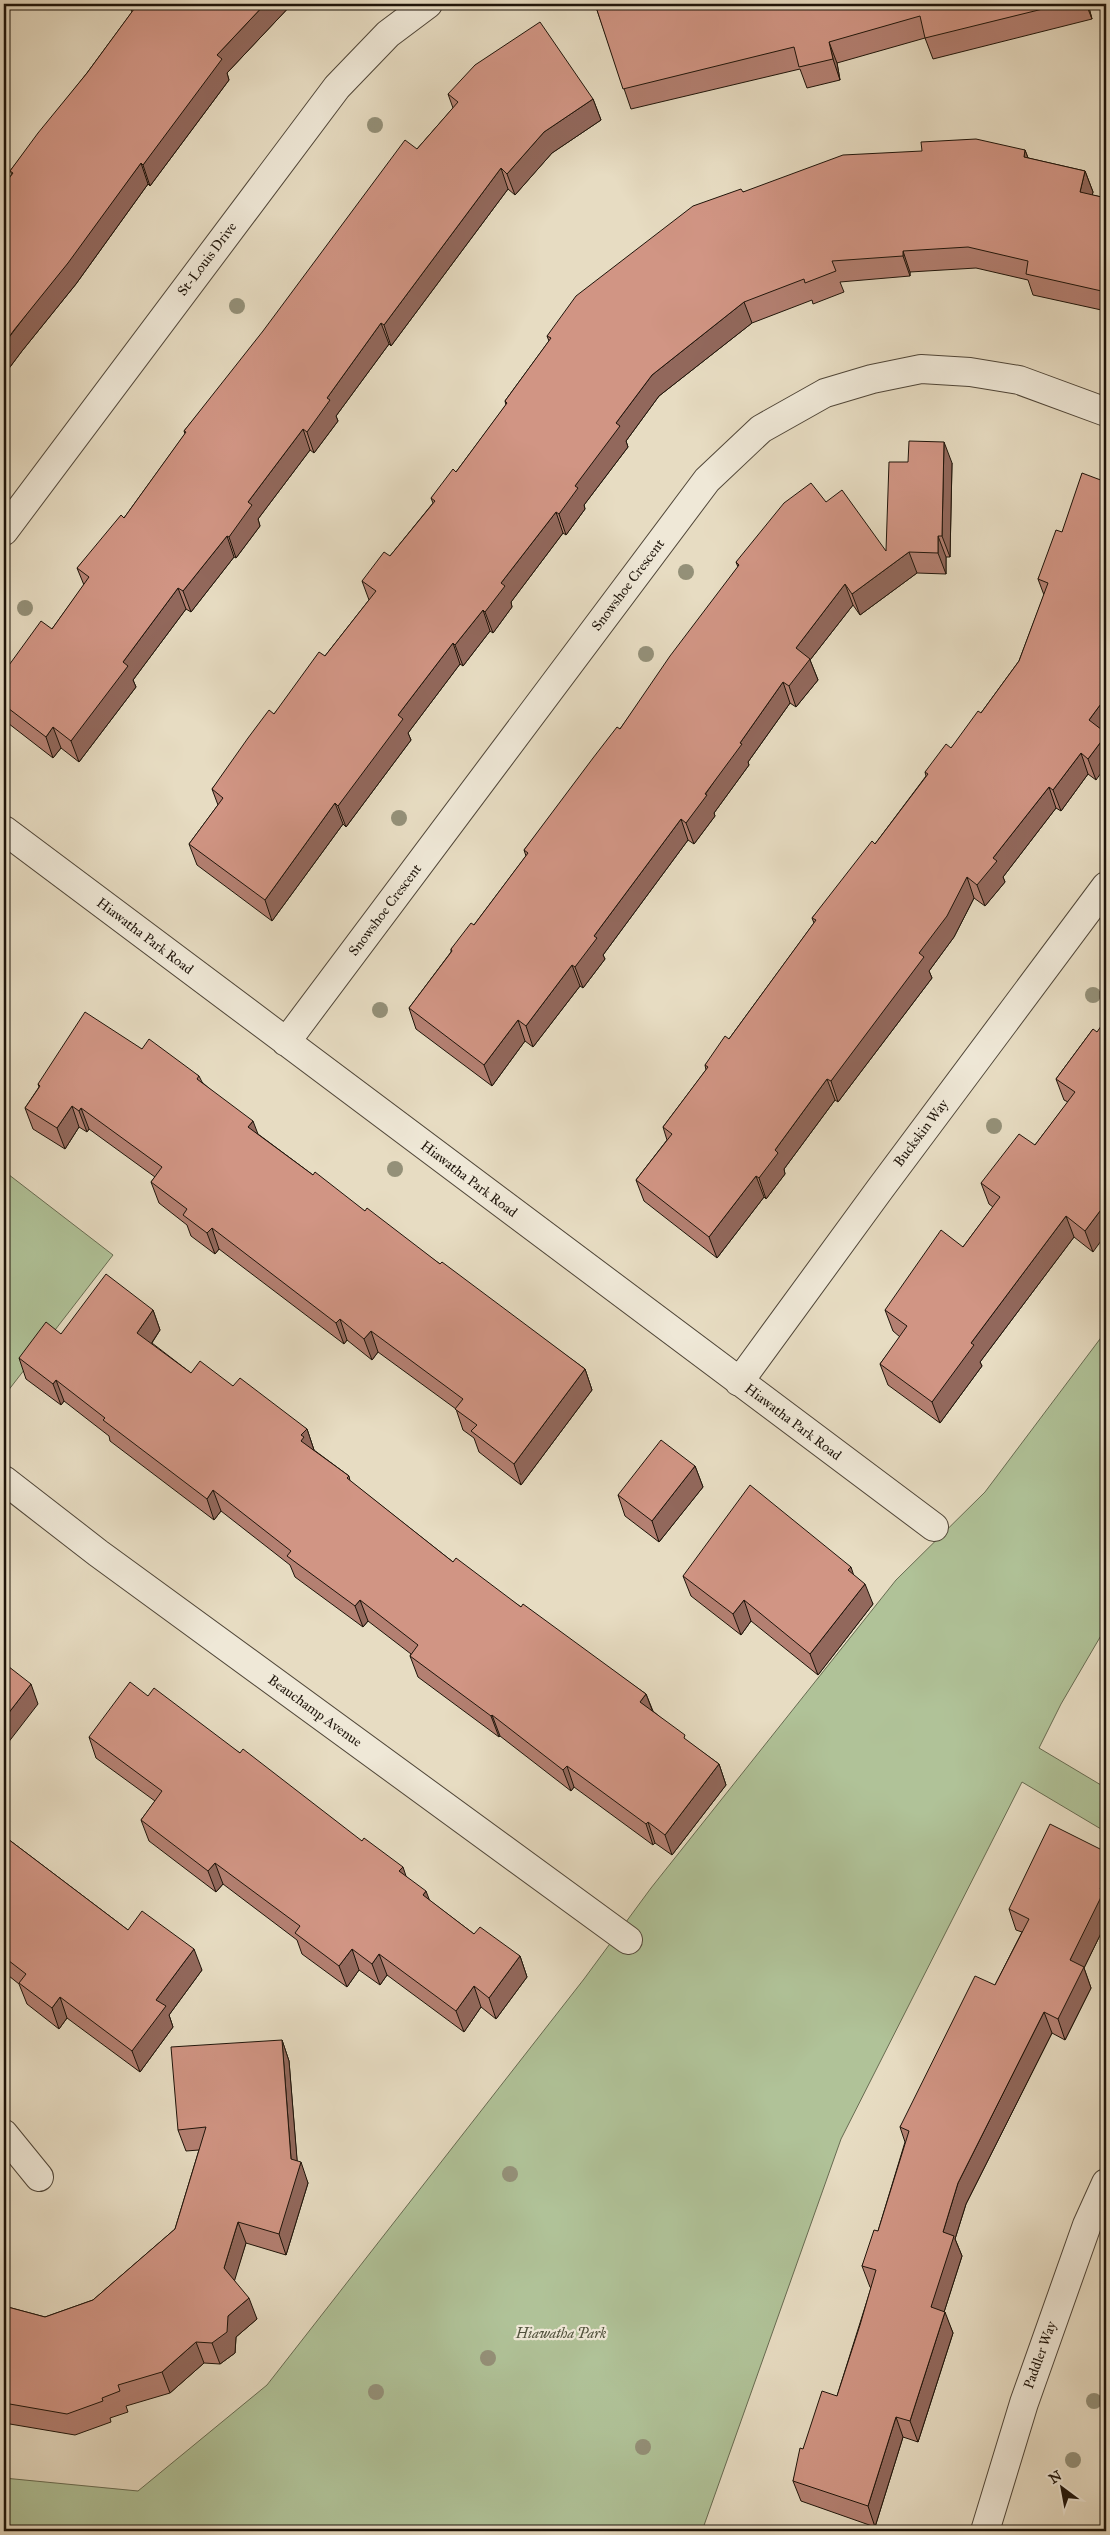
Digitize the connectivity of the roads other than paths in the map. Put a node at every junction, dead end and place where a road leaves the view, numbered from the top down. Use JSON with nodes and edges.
{"nodes":[{"id":1,"x":428,"y":4,"type":"edge"},
{"id":2,"x":1106,"y":412,"type":"edge"},
{"id":3,"x":4,"y":531,"type":"edge"},
{"id":4,"x":4,"y":830,"type":"edge"},
{"id":5,"x":1106,"y":886,"type":"edge"},
{"id":6,"x":286,"y":1042,"type":"junction"},
{"id":7,"x":739,"y":1382,"type":"junction"},
{"id":8,"x":4,"y":1480,"type":"edge"},
{"id":9,"x":934,"y":1527,"type":"dead end"},
{"id":10,"x":628,"y":1940,"type":"dead end"},
{"id":11,"x":4,"y":2134,"type":"edge"},
{"id":12,"x":39,"y":2177,"type":"dead end"},
{"id":13,"x":1106,"y":2183,"type":"edge"},
{"id":14,"x":985,"y":2531,"type":"edge"}],
"edges":[{"from":1,"to":3,"type":"street","name":"St-Louis Drive"},
{"from":2,"to":6,"type":"street","name":"Snowshoe Crescent"},
{"from":4,"to":6,"type":"street","name":"Hiawatha Park Road"},
{"from":5,"to":7,"type":"street","name":"Buckskin Way"},
{"from":6,"to":7,"type":"street","name":"Hiawatha Park Road"},
{"from":7,"to":9,"type":"street","name":"Hiawatha Park Road"},
{"from":8,"to":10,"type":"street","name":"Beauchamp Avenue"},
{"from":11,"to":12,"type":"street"},
{"from":13,"to":14,"type":"street","name":"Paddler Way"}]}
